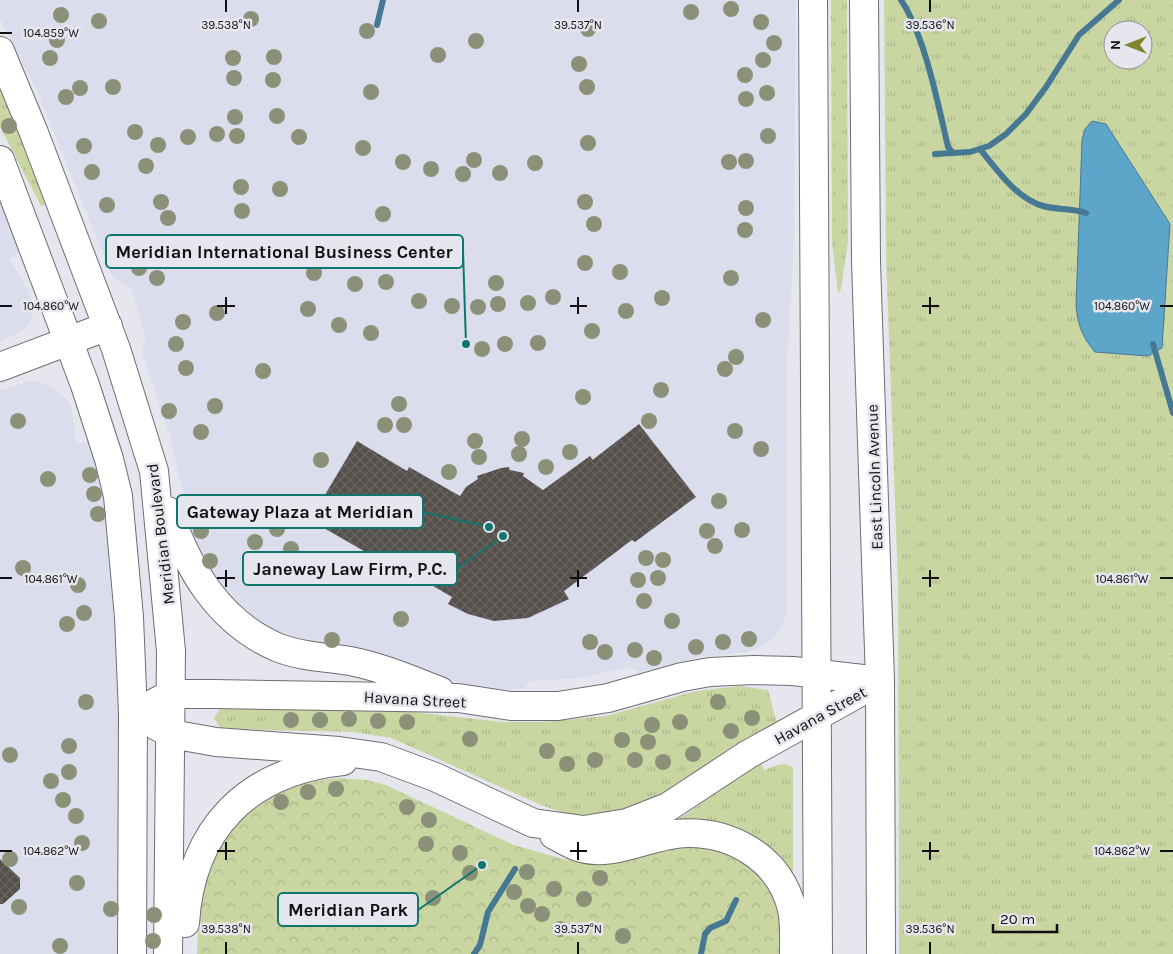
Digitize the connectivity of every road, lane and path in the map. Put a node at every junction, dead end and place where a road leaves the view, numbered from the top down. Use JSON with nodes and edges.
{"nodes":[{"id":1,"x":813,"y":0,"type":"edge"},
{"id":2,"x":864,"y":0,"type":"edge"},
{"id":3,"x":0,"y":51,"type":"edge"},
{"id":4,"x":0,"y":160,"type":"edge"},
{"id":5,"x":108,"y":326,"type":"junction"},
{"id":6,"x":68,"y":342,"type":"junction"},
{"id":7,"x":0,"y":367,"type":"edge"},
{"id":8,"x":154,"y":471,"type":"junction"},
{"id":9,"x":816,"y":674,"type":"junction"},
{"id":10,"x":880,"y":681,"type":"junction"},
{"id":11,"x":171,"y":694,"type":"junction"},
{"id":12,"x":458,"y":698,"type":"junction"},
{"id":13,"x":133,"y":714,"type":"junction"},
{"id":14,"x":816,"y":717,"type":"junction"},
{"id":15,"x":171,"y":734,"type":"junction"},
{"id":16,"x":381,"y":757,"type":"junction"},
{"id":17,"x":533,"y":823,"type":"junction"},
{"id":18,"x":132,"y":954,"type":"edge"},
{"id":19,"x":168,"y":954,"type":"edge"},
{"id":20,"x":183,"y":954,"type":"edge"},
{"id":21,"x":794,"y":954,"type":"edge"},
{"id":22,"x":818,"y":954,"type":"edge"},
{"id":23,"x":880,"y":954,"type":"edge"}],
"edges":[{"from":1,"to":9,"type":"main road"},
{"from":2,"to":10,"type":"main road","name":"East Lincoln Avenue"},
{"from":3,"to":5,"type":"main road","name":"Meridian Boulevard"},
{"from":4,"to":6,"type":"main road"},
{"from":5,"to":6,"type":"main road"},
{"from":5,"to":8,"type":"main road","name":"Meridian Boulevard"},
{"from":6,"to":7,"type":"main road"},
{"from":6,"to":13,"type":"main road"},
{"from":8,"to":11,"type":"main road","name":"Meridian Boulevard"},
{"from":8,"to":12,"type":"main road"},
{"from":9,"to":10,"type":"main road","name":"Havana Street"},
{"from":9,"to":12,"type":"main road","name":"Havana Street"},
{"from":9,"to":14,"type":"main road"},
{"from":10,"to":14,"type":"main road","name":"Havana Street"},
{"from":10,"to":23,"type":"main road","name":"East Lincoln Avenue"},
{"from":11,"to":12,"type":"main road","name":"Havana Street"},
{"from":11,"to":13,"type":"main road","name":"Havana Street"},
{"from":11,"to":15,"type":"main road","name":"Meridian Boulevard"},
{"from":13,"to":15,"type":"main road","name":"Havana Street"},
{"from":13,"to":18,"type":"main road"},
{"from":14,"to":17,"type":"main road","name":"Havana Street"},
{"from":14,"to":22,"type":"main road"},
{"from":15,"to":16,"type":"main road","name":"Havana Street"},
{"from":15,"to":19,"type":"main road","name":"Meridian Boulevard"},
{"from":16,"to":17,"type":"main road","name":"Havana Street"},
{"from":16,"to":20,"type":"main road"},
{"from":17,"to":21,"type":"main road"}]}
